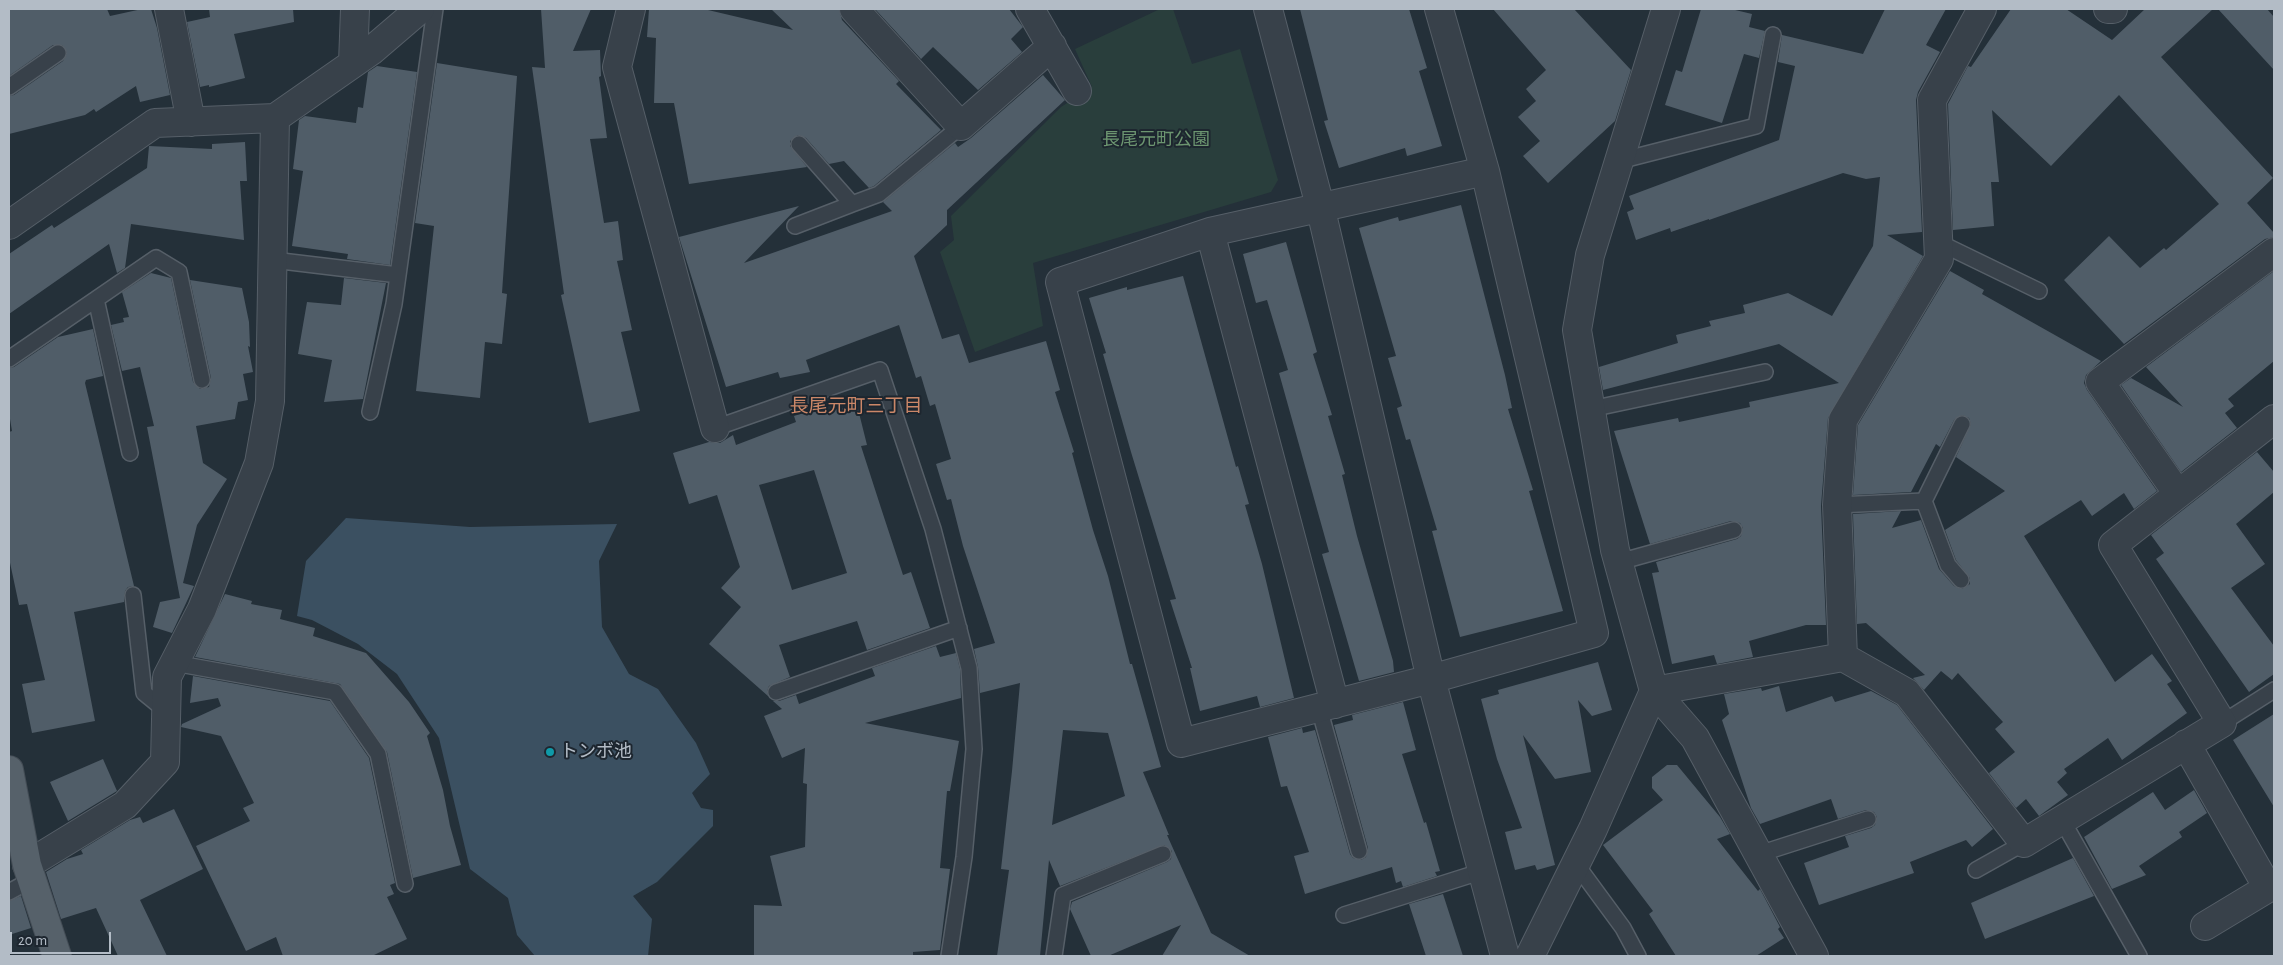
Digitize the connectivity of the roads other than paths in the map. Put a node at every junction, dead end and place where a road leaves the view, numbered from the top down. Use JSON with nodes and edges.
{"nodes":[{"id":1,"x":169,"y":9,"type":"edge"},
{"id":2,"x":355,"y":9,"type":"edge"},
{"id":3,"x":420,"y":9,"type":"edge"},
{"id":4,"x":435,"y":9,"type":"edge"},
{"id":5,"x":631,"y":9,"type":"edge"},
{"id":6,"x":854,"y":9,"type":"edge"},
{"id":7,"x":1030,"y":9,"type":"edge"},
{"id":8,"x":1268,"y":9,"type":"edge"},
{"id":9,"x":1439,"y":9,"type":"edge"},
{"id":10,"x":1666,"y":9,"type":"edge"},
{"id":11,"x":1982,"y":9,"type":"edge"},
{"id":12,"x":2108,"y":9,"type":"edge"},
{"id":13,"x":2113,"y":9,"type":"edge"},
{"id":14,"x":1773,"y":35,"type":"dead end"},
{"id":15,"x":1052,"y":46,"type":"junction"},
{"id":16,"x":58,"y":53,"type":"dead end"},
{"id":17,"x":353,"y":63,"type":"junction"},
{"id":18,"x":9,"y":87,"type":"edge"},
{"id":19,"x":1077,"y":91,"type":"dead end"},
{"id":20,"x":275,"y":118,"type":"junction"},
{"id":21,"x":190,"y":122,"type":"junction"},
{"id":22,"x":961,"y":126,"type":"junction"},
{"id":23,"x":799,"y":144,"type":"dead end"},
{"id":24,"x":1619,"y":161,"type":"junction"},
{"id":25,"x":1485,"y":171,"type":"junction"},
{"id":26,"x":852,"y":204,"type":"junction"},
{"id":27,"x":1320,"y":206,"type":"junction"},
{"id":28,"x":9,"y":225,"type":"edge"},
{"id":29,"x":795,"y":226,"type":"dead end"},
{"id":30,"x":1210,"y":232,"type":"junction"},
{"id":31,"x":1938,"y":242,"type":"junction"},
{"id":32,"x":2274,"y":252,"type":"edge"},
{"id":33,"x":273,"y":260,"type":"junction"},
{"id":34,"x":398,"y":275,"type":"junction"},
{"id":35,"x":2039,"y":291,"type":"dead end"},
{"id":36,"x":96,"y":299,"type":"junction"},
{"id":37,"x":9,"y":359,"type":"edge"},
{"id":38,"x":1765,"y":372,"type":"dead end"},
{"id":39,"x":202,"y":380,"type":"dead end"},
{"id":40,"x":1591,"y":409,"type":"junction"},
{"id":41,"x":370,"y":412,"type":"dead end"},
{"id":42,"x":2274,"y":419,"type":"edge"},
{"id":43,"x":1962,"y":424,"type":"dead end"},
{"id":44,"x":715,"y":428,"type":"joint"},
{"id":45,"x":130,"y":453,"type":"dead end"},
{"id":46,"x":2178,"y":494,"type":"junction"},
{"id":47,"x":1924,"y":501,"type":"junction"},
{"id":48,"x":1837,"y":505,"type":"junction"},
{"id":49,"x":1734,"y":530,"type":"dead end"},
{"id":50,"x":1619,"y":562,"type":"junction"},
{"id":51,"x":1961,"y":580,"type":"dead end"},
{"id":52,"x":133,"y":595,"type":"dead end"},
{"id":53,"x":959,"y":628,"type":"junction"},
{"id":54,"x":1843,"y":656,"type":"junction"},
{"id":55,"x":174,"y":663,"type":"junction"},
{"id":56,"x":1432,"y":679,"type":"junction"},
{"id":57,"x":2274,"y":690,"type":"edge"},
{"id":58,"x":1654,"y":691,"type":"junction"},
{"id":59,"x":776,"y":692,"type":"dead end"},
{"id":60,"x":1327,"y":706,"type":"junction"},
{"id":61,"x":166,"y":711,"type":"junction"},
{"id":62,"x":2222,"y":722,"type":"junction"},
{"id":63,"x":2186,"y":744,"type":"junction"},
{"id":64,"x":9,"y":770,"type":"edge"},
{"id":65,"x":1868,"y":819,"type":"dead end"},
{"id":66,"x":2062,"y":820,"type":"junction"},
{"id":67,"x":2024,"y":843,"type":"junction"},
{"id":68,"x":1359,"y":852,"type":"dead end"},
{"id":69,"x":1163,"y":854,"type":"dead end"},
{"id":70,"x":1758,"y":854,"type":"junction"},
{"id":71,"x":1576,"y":864,"type":"junction"},
{"id":72,"x":1976,"y":870,"type":"dead end"},
{"id":73,"x":1483,"y":871,"type":"junction"},
{"id":74,"x":22,"y":879,"type":"edge"},
{"id":75,"x":405,"y":884,"type":"dead end"},
{"id":76,"x":1344,"y":915,"type":"dead end"},
{"id":77,"x":2205,"y":926,"type":"dead end"},
{"id":78,"x":57,"y":956,"type":"edge"},
{"id":79,"x":949,"y":956,"type":"edge"},
{"id":80,"x":1054,"y":956,"type":"edge"},
{"id":81,"x":1505,"y":956,"type":"edge"},
{"id":82,"x":1530,"y":956,"type":"edge"},
{"id":83,"x":1638,"y":956,"type":"edge"},
{"id":84,"x":1814,"y":956,"type":"edge"},
{"id":85,"x":2139,"y":956,"type":"edge"}],
"edges":[{"from":1,"to":21,"type":"street"},
{"from":2,"to":17,"type":"street"},
{"from":3,"to":17,"type":"street"},
{"from":4,"to":34,"type":"lane"},
{"from":5,"to":44,"type":"street"},
{"from":6,"to":22,"type":"street"},
{"from":7,"to":15,"type":"street"},
{"from":8,"to":27,"type":"street"},
{"from":9,"to":25,"type":"street"},
{"from":10,"to":24,"type":"street"},
{"from":11,"to":31,"type":"street"},
{"from":12,"to":13,"type":"street"},
{"from":14,"to":24,"type":"lane"},
{"from":15,"to":19,"type":"street"},
{"from":15,"to":22,"type":"street"},
{"from":16,"to":18,"type":"lane"},
{"from":17,"to":20,"type":"street"},
{"from":20,"to":21,"type":"street"},
{"from":20,"to":33,"type":"street"},
{"from":21,"to":28,"type":"street"},
{"from":22,"to":26,"type":"lane"},
{"from":23,"to":26,"type":"lane"},
{"from":24,"to":40,"type":"street"},
{"from":25,"to":27,"type":"street"},
{"from":25,"to":56,"type":"street"},
{"from":26,"to":29,"type":"lane"},
{"from":27,"to":30,"type":"street"},
{"from":27,"to":56,"type":"street"},
{"from":30,"to":60,"type":"street"},
{"from":30,"to":60,"type":"street"},
{"from":31,"to":35,"type":"lane"},
{"from":31,"to":48,"type":"street"},
{"from":32,"to":46,"type":"street"},
{"from":33,"to":34,"type":"lane"},
{"from":33,"to":55,"type":"street"},
{"from":34,"to":41,"type":"lane"},
{"from":36,"to":37,"type":"lane"},
{"from":36,"to":39,"type":"lane"},
{"from":36,"to":45,"type":"lane"},
{"from":38,"to":40,"type":"lane"},
{"from":40,"to":50,"type":"street"},
{"from":42,"to":46,"type":"street"},
{"from":43,"to":47,"type":"lane"},
{"from":44,"to":53,"type":"lane"},
{"from":46,"to":62,"type":"street"},
{"from":47,"to":48,"type":"lane"},
{"from":47,"to":51,"type":"lane"},
{"from":48,"to":54,"type":"street"},
{"from":49,"to":50,"type":"lane"},
{"from":50,"to":58,"type":"street"},
{"from":52,"to":61,"type":"lane"},
{"from":53,"to":59,"type":"lane"},
{"from":53,"to":79,"type":"lane"},
{"from":54,"to":58,"type":"street"},
{"from":54,"to":67,"type":"street"},
{"from":55,"to":61,"type":"street"},
{"from":55,"to":75,"type":"lane"},
{"from":56,"to":60,"type":"street"},
{"from":56,"to":73,"type":"street"},
{"from":57,"to":62,"type":"lane"},
{"from":58,"to":70,"type":"street"},
{"from":58,"to":71,"type":"street"},
{"from":60,"to":68,"type":"lane"},
{"from":61,"to":74,"type":"street"},
{"from":62,"to":63,"type":"street"},
{"from":63,"to":66,"type":"street"},
{"from":63,"to":77,"type":"street"},
{"from":64,"to":74,"type":"main road"},
{"from":65,"to":70,"type":"lane"},
{"from":66,"to":67,"type":"street"},
{"from":66,"to":85,"type":"lane"},
{"from":67,"to":72,"type":"lane"},
{"from":69,"to":80,"type":"lane"},
{"from":70,"to":84,"type":"street"},
{"from":71,"to":82,"type":"street"},
{"from":71,"to":83,"type":"lane"},
{"from":73,"to":76,"type":"lane"},
{"from":73,"to":81,"type":"street"},
{"from":74,"to":78,"type":"main road"}]}
